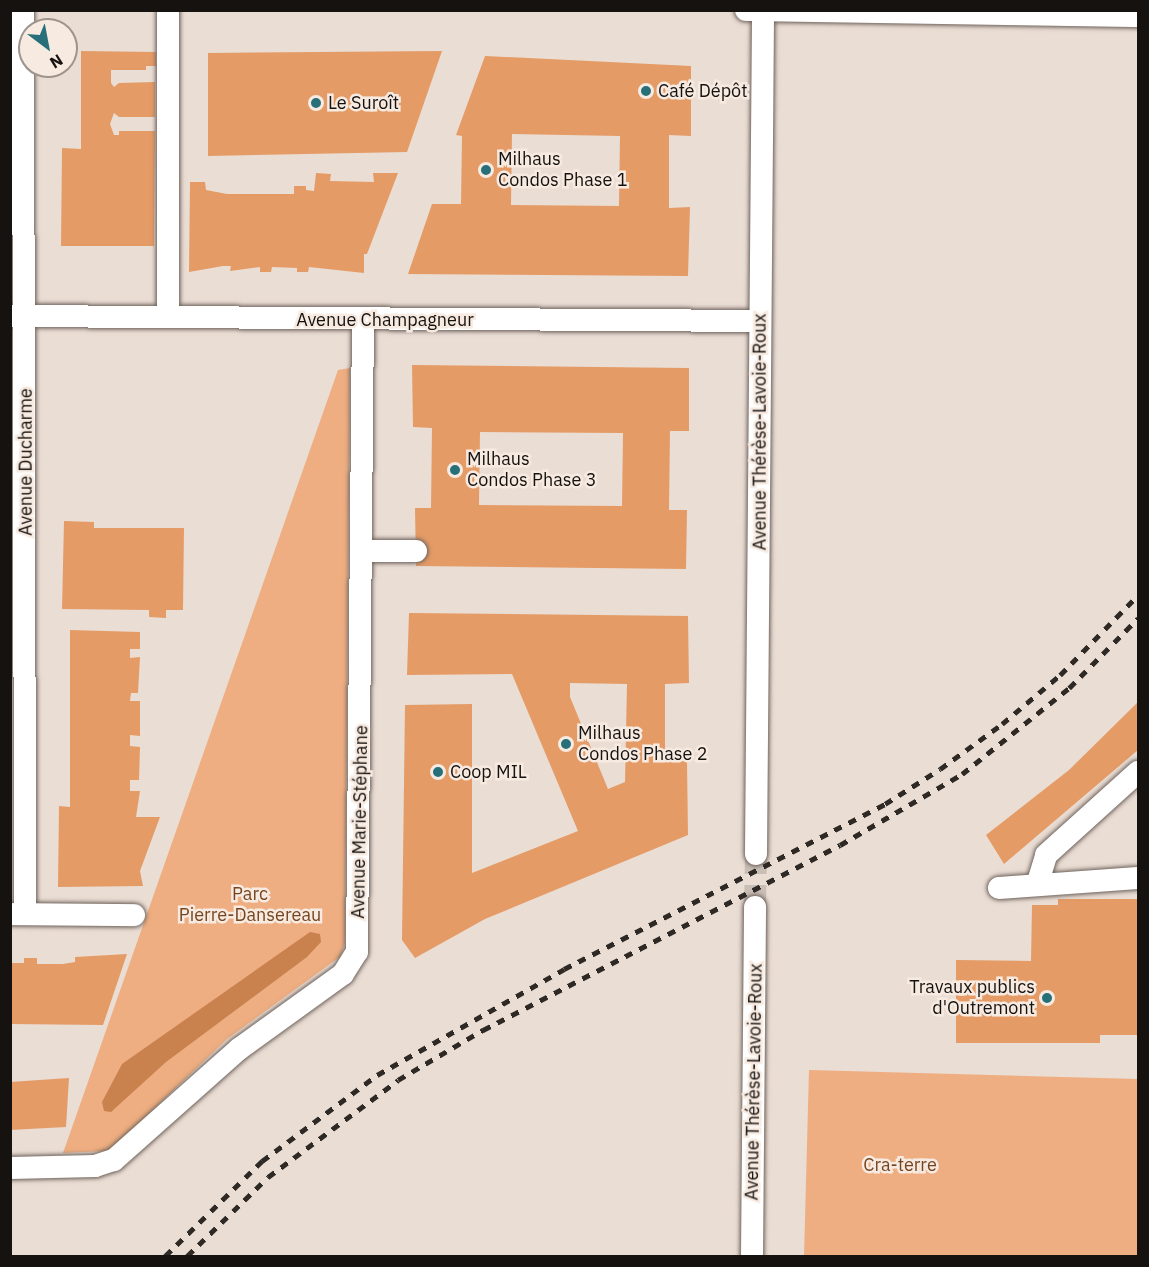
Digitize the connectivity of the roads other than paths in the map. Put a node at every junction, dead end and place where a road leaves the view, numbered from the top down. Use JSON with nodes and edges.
{"nodes":[{"id":1,"x":23,"y":10,"type":"edge"},
{"id":2,"x":168,"y":10,"type":"edge"},
{"id":3,"x":757,"y":11,"type":"edge"},
{"id":4,"x":1138,"y":16,"type":"edge"},
{"id":5,"x":18,"y":316,"type":"edge"},
{"id":6,"x":168,"y":317,"type":"junction"},
{"id":7,"x":363,"y":321,"type":"junction"},
{"id":8,"x":760,"y":321,"type":"junction"},
{"id":9,"x":363,"y":551,"type":"junction"},
{"id":10,"x":416,"y":551,"type":"dead end"},
{"id":11,"x":18,"y":619,"type":"edge"},
{"id":12,"x":1138,"y":772,"type":"edge"},
{"id":13,"x":756,"y":854,"type":"tunnel mouth"},
{"id":14,"x":1138,"y":878,"type":"edge"},
{"id":15,"x":1038,"y":882,"type":"junction"},
{"id":16,"x":999,"y":888,"type":"dead end"},
{"id":17,"x":755,"y":907,"type":"tunnel mouth"},
{"id":18,"x":18,"y":914,"type":"edge"},
{"id":19,"x":134,"y":915,"type":"dead end"},
{"id":20,"x":10,"y":1168,"type":"edge"},
{"id":21,"x":752,"y":1257,"type":"edge"}],
"edges":[{"from":1,"to":5,"type":"street","name":"Avenue Ducharme"},
{"from":2,"to":6,"type":"street"},
{"from":3,"to":4,"type":"street"},
{"from":3,"to":8,"type":"street","name":"Avenue Thérèse-Lavoie-Roux"},
{"from":5,"to":6,"type":"street","name":"Avenue Champagneur"},
{"from":5,"to":11,"type":"street","name":"Avenue Ducharme"},
{"from":6,"to":7,"type":"street","name":"Avenue Champagneur"},
{"from":7,"to":8,"type":"street","name":"Avenue Champagneur"},
{"from":7,"to":9,"type":"street","name":"Avenue Marie-Stéphane"},
{"from":8,"to":13,"type":"street","name":"Avenue Thérèse-Lavoie-Roux"},
{"from":9,"to":10,"type":"street"},
{"from":9,"to":20,"type":"street","name":"Avenue Marie-Stéphane"},
{"from":11,"to":18,"type":"street","name":"Avenue Ducharme"},
{"from":12,"to":15,"type":"street"},
{"from":14,"to":15,"type":"street"},
{"from":15,"to":16,"type":"street"},
{"from":17,"to":21,"type":"street","name":"Avenue Thérèse-Lavoie-Roux"},
{"from":18,"to":19,"type":"street"}]}
